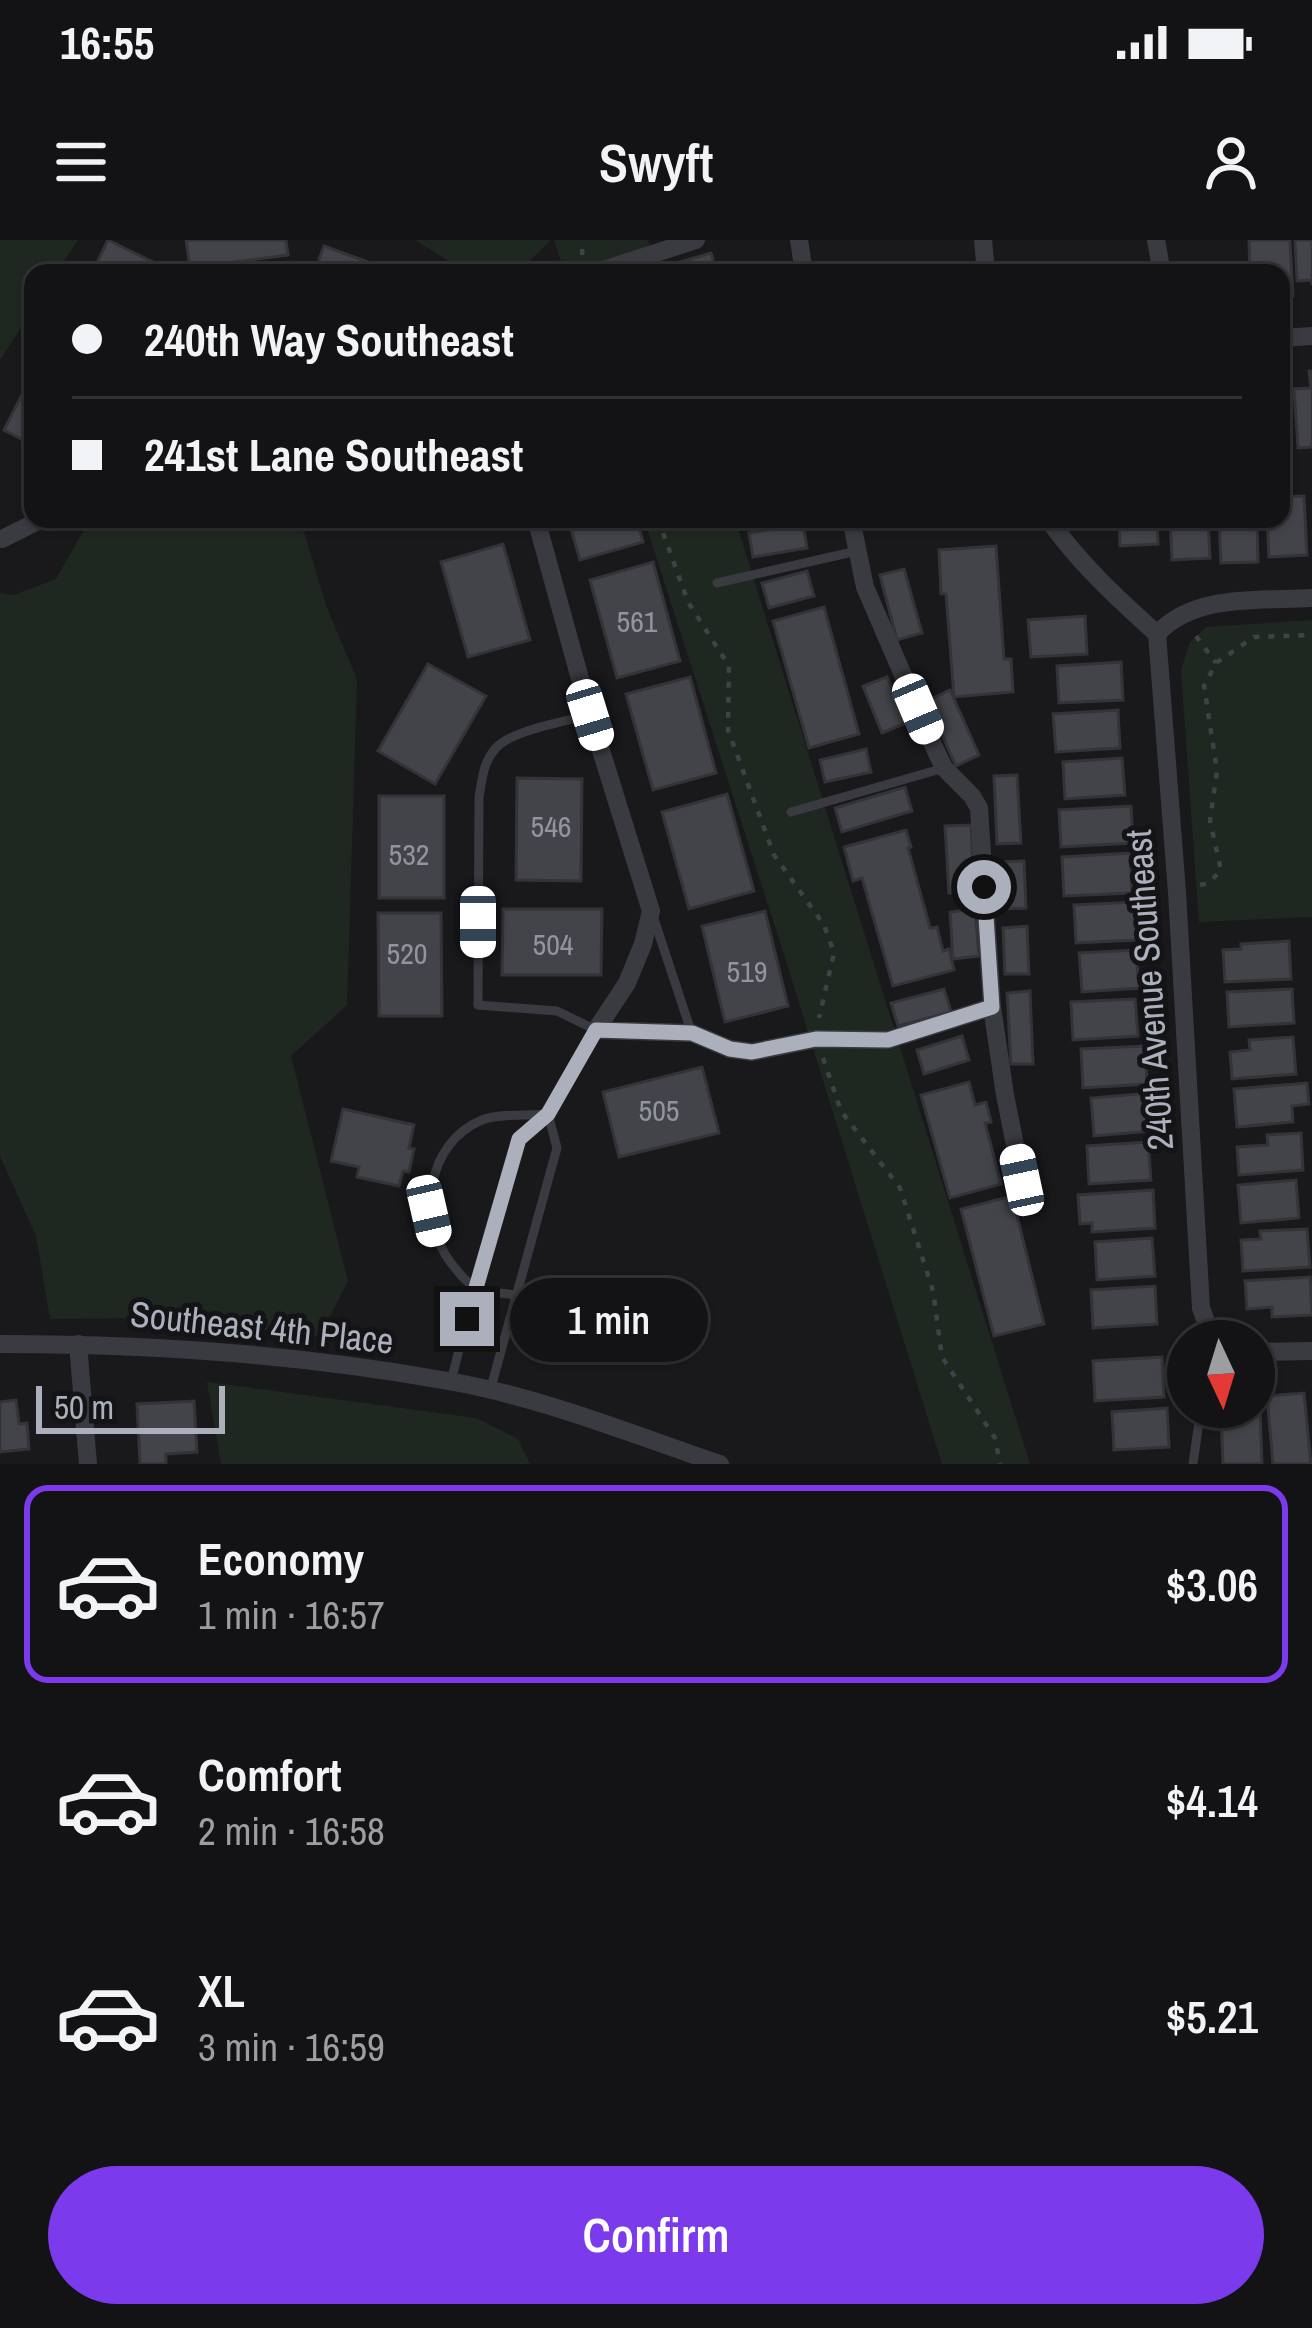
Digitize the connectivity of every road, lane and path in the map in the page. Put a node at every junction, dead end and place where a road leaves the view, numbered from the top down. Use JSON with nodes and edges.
{"nodes":[{"id":1,"x":696,"y":240,"type":"edge"},
{"id":2,"x":622,"y":264,"type":"edge"},
{"id":3,"x":538,"y":528,"type":"edge"},
{"id":4,"x":661,"y":528,"type":"edge"},
{"id":5,"x":853,"y":528,"type":"edge"},
{"id":6,"x":1054,"y":528,"type":"edge"},
{"id":7,"x":857,"y":551,"type":"junction"},
{"id":8,"x":717,"y":583,"type":"dead end"},
{"id":9,"x":1312,"y":598,"type":"edge"},
{"id":10,"x":1156,"y":634,"type":"junction"},
{"id":11,"x":1312,"y":635,"type":"edge"},
{"id":12,"x":1196,"y":636,"type":"dead end"},
{"id":13,"x":1216,"y":663,"type":"junction"},
{"id":14,"x":590,"y":715,"type":"junction"},
{"id":15,"x":944,"y":768,"type":"junction"},
{"id":16,"x":791,"y":812,"type":"dead end"},
{"id":17,"x":1177,"y":892,"type":"junction"},
{"id":18,"x":652,"y":911,"type":"junction"},
{"id":19,"x":992,"y":1007,"type":"junction"},
{"id":20,"x":596,"y":1030,"type":"junction"},
{"id":21,"x":692,"y":1033,"type":"junction"},
{"id":22,"x":816,"y":1039,"type":"junction"},
{"id":23,"x":548,"y":1114,"type":"junction"},
{"id":24,"x":1022,"y":1180,"type":"dead end"},
{"id":25,"x":475,"y":1288,"type":"junction"},
{"id":26,"x":515,"y":1295,"type":"junction"},
{"id":27,"x":1206,"y":1320,"type":"edge"},
{"id":28,"x":0,"y":1344,"type":"edge"},
{"id":29,"x":78,"y":1344,"type":"junction"},
{"id":30,"x":1312,"y":1351,"type":"edge"},
{"id":31,"x":1275,"y":1352,"type":"edge"},
{"id":32,"x":451,"y":1381,"type":"junction"},
{"id":33,"x":490,"y":1391,"type":"junction"},
{"id":34,"x":1198,"y":1428,"type":"edge"},
{"id":35,"x":88,"y":1464,"type":"edge"},
{"id":36,"x":720,"y":1464,"type":"edge"},
{"id":37,"x":1000,"y":1464,"type":"edge"},
{"id":38,"x":1193,"y":1464,"type":"edge"}],
"edges":[{"from":1,"to":2,"type":"street"},
{"from":3,"to":14,"type":"street"},
{"from":4,"to":22,"type":"path"},
{"from":5,"to":7,"type":"street"},
{"from":6,"to":10,"type":"street"},
{"from":7,"to":8,"type":"lane"},
{"from":7,"to":15,"type":"street"},
{"from":9,"to":10,"type":"street"},
{"from":10,"to":17,"type":"street","name":"240th Avenue Southeast"},
{"from":11,"to":13,"type":"path"},
{"from":12,"to":13,"type":"path"},
{"from":13,"to":17,"type":"path"},
{"from":14,"to":18,"type":"street"},
{"from":14,"to":20,"type":"lane"},
{"from":15,"to":16,"type":"lane"},
{"from":15,"to":19,"type":"street"},
{"from":17,"to":27,"type":"street","name":"240th Avenue Southeast"},
{"from":18,"to":20,"type":"street"},
{"from":18,"to":21,"type":"lane"},
{"from":19,"to":22,"type":"street"},
{"from":19,"to":24,"type":"street"},
{"from":20,"to":21,"type":"street"},
{"from":20,"to":23,"type":"lane"},
{"from":21,"to":22,"type":"street"},
{"from":22,"to":37,"type":"path"},
{"from":23,"to":25,"type":"lane"},
{"from":23,"to":25,"type":"lane"},
{"from":23,"to":26,"type":"lane"},
{"from":25,"to":26,"type":"lane"},
{"from":25,"to":32,"type":"lane"},
{"from":26,"to":33,"type":"lane"},
{"from":28,"to":29,"type":"street","name":"Southeast 4th Place"},
{"from":29,"to":32,"type":"street","name":"Southeast 4th Place"},
{"from":29,"to":35,"type":"street"},
{"from":30,"to":31,"type":"street"},
{"from":32,"to":33,"type":"street","name":"Southeast 4th Place"},
{"from":33,"to":36,"type":"street","name":"Southeast 4th Place"},
{"from":34,"to":38,"type":"lane"}]}
